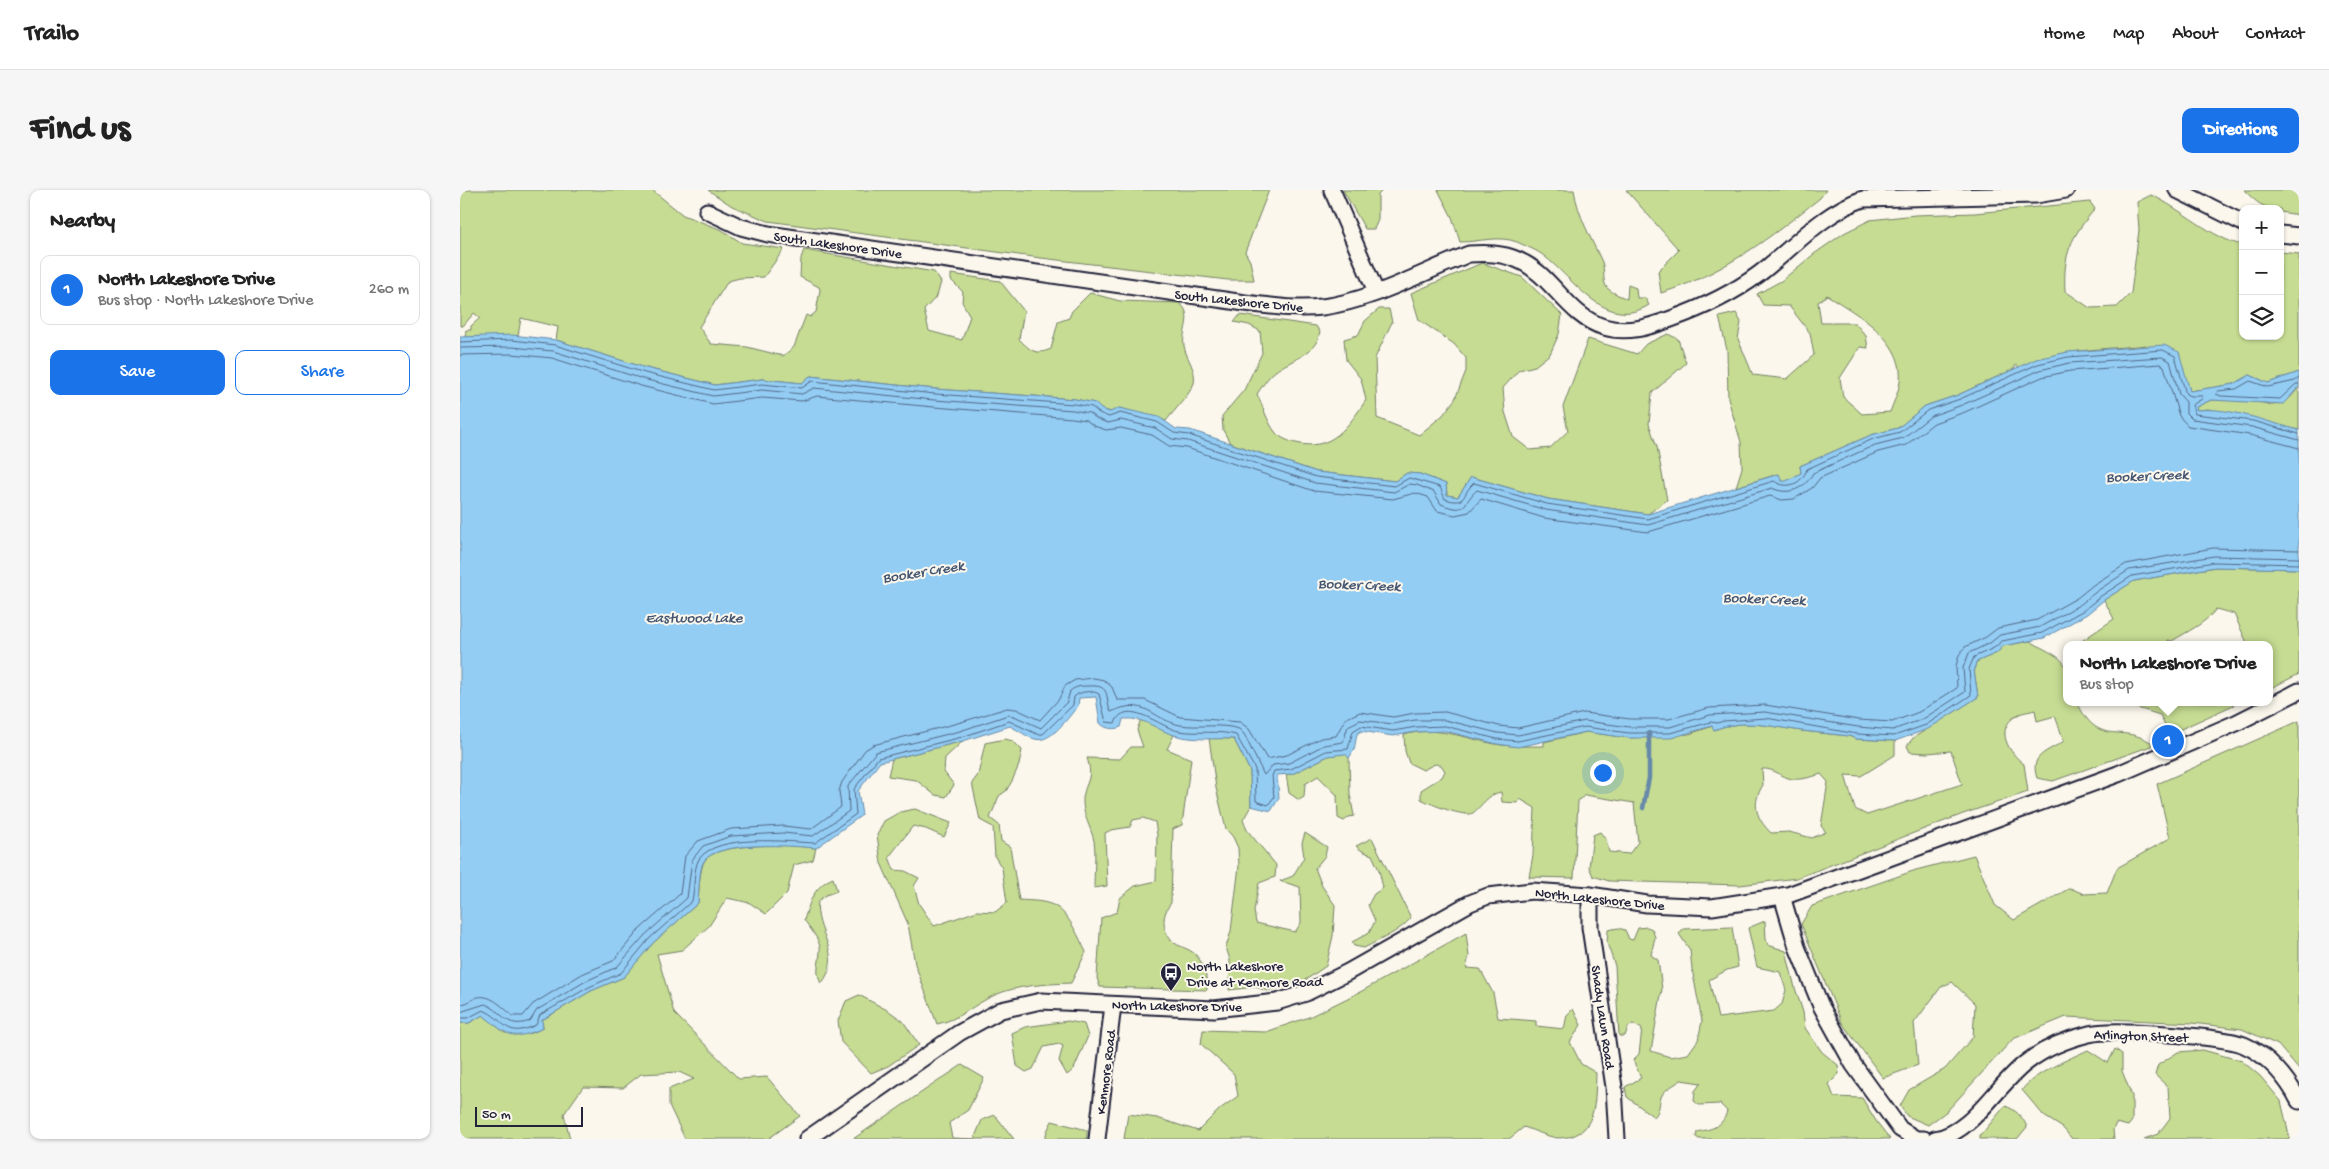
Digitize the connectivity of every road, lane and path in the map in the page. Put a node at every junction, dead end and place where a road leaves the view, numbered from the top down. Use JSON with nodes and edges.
{"nodes":[{"id":1,"x":1332,"y":190,"type":"edge"},
{"id":2,"x":2066,"y":190,"type":"edge"},
{"id":3,"x":2177,"y":190,"type":"edge"},
{"id":4,"x":1862,"y":195,"type":"edge"},
{"id":5,"x":707,"y":211,"type":"dead end"},
{"id":6,"x":2239,"y":221,"type":"edge"},
{"id":7,"x":2284,"y":234,"type":"edge"},
{"id":8,"x":2299,"y":236,"type":"edge"},
{"id":9,"x":1376,"y":292,"type":"junction"},
{"id":10,"x":2299,"y":691,"type":"edge"},
{"id":11,"x":2273,"y":704,"type":"edge"},
{"id":12,"x":2269,"y":706,"type":"edge"},
{"id":13,"x":1590,"y":895,"type":"junction"},
{"id":14,"x":1782,"y":896,"type":"junction"},
{"id":15,"x":1113,"y":1005,"type":"junction"},
{"id":16,"x":2299,"y":1101,"type":"edge"},
{"id":17,"x":807,"y":1139,"type":"edge"},
{"id":18,"x":1098,"y":1139,"type":"edge"},
{"id":19,"x":1617,"y":1139,"type":"edge"},
{"id":20,"x":1924,"y":1139,"type":"edge"},
{"id":21,"x":1935,"y":1139,"type":"edge"}],
"edges":[{"from":1,"to":9,"type":"street"},
{"from":2,"to":4,"type":"street","name":"South Lakeshore Drive"},
{"from":3,"to":6,"type":"street"},
{"from":4,"to":9,"type":"street","name":"South Lakeshore Drive"},
{"from":5,"to":9,"type":"street","name":"South Lakeshore Drive"},
{"from":7,"to":8,"type":"street"},
{"from":10,"to":11,"type":"street","name":"North Lakeshore Drive"},
{"from":12,"to":14,"type":"street","name":"North Lakeshore Drive"},
{"from":13,"to":14,"type":"street","name":"North Lakeshore Drive"},
{"from":13,"to":15,"type":"street","name":"North Lakeshore Drive"},
{"from":13,"to":19,"type":"street","name":"Shady Lawn Road"},
{"from":14,"to":20,"type":"street"},
{"from":15,"to":17,"type":"street","name":"North Lakeshore Drive"},
{"from":15,"to":18,"type":"street","name":"Kenmore Road"},
{"from":16,"to":21,"type":"street","name":"Arlington Street"}]}
